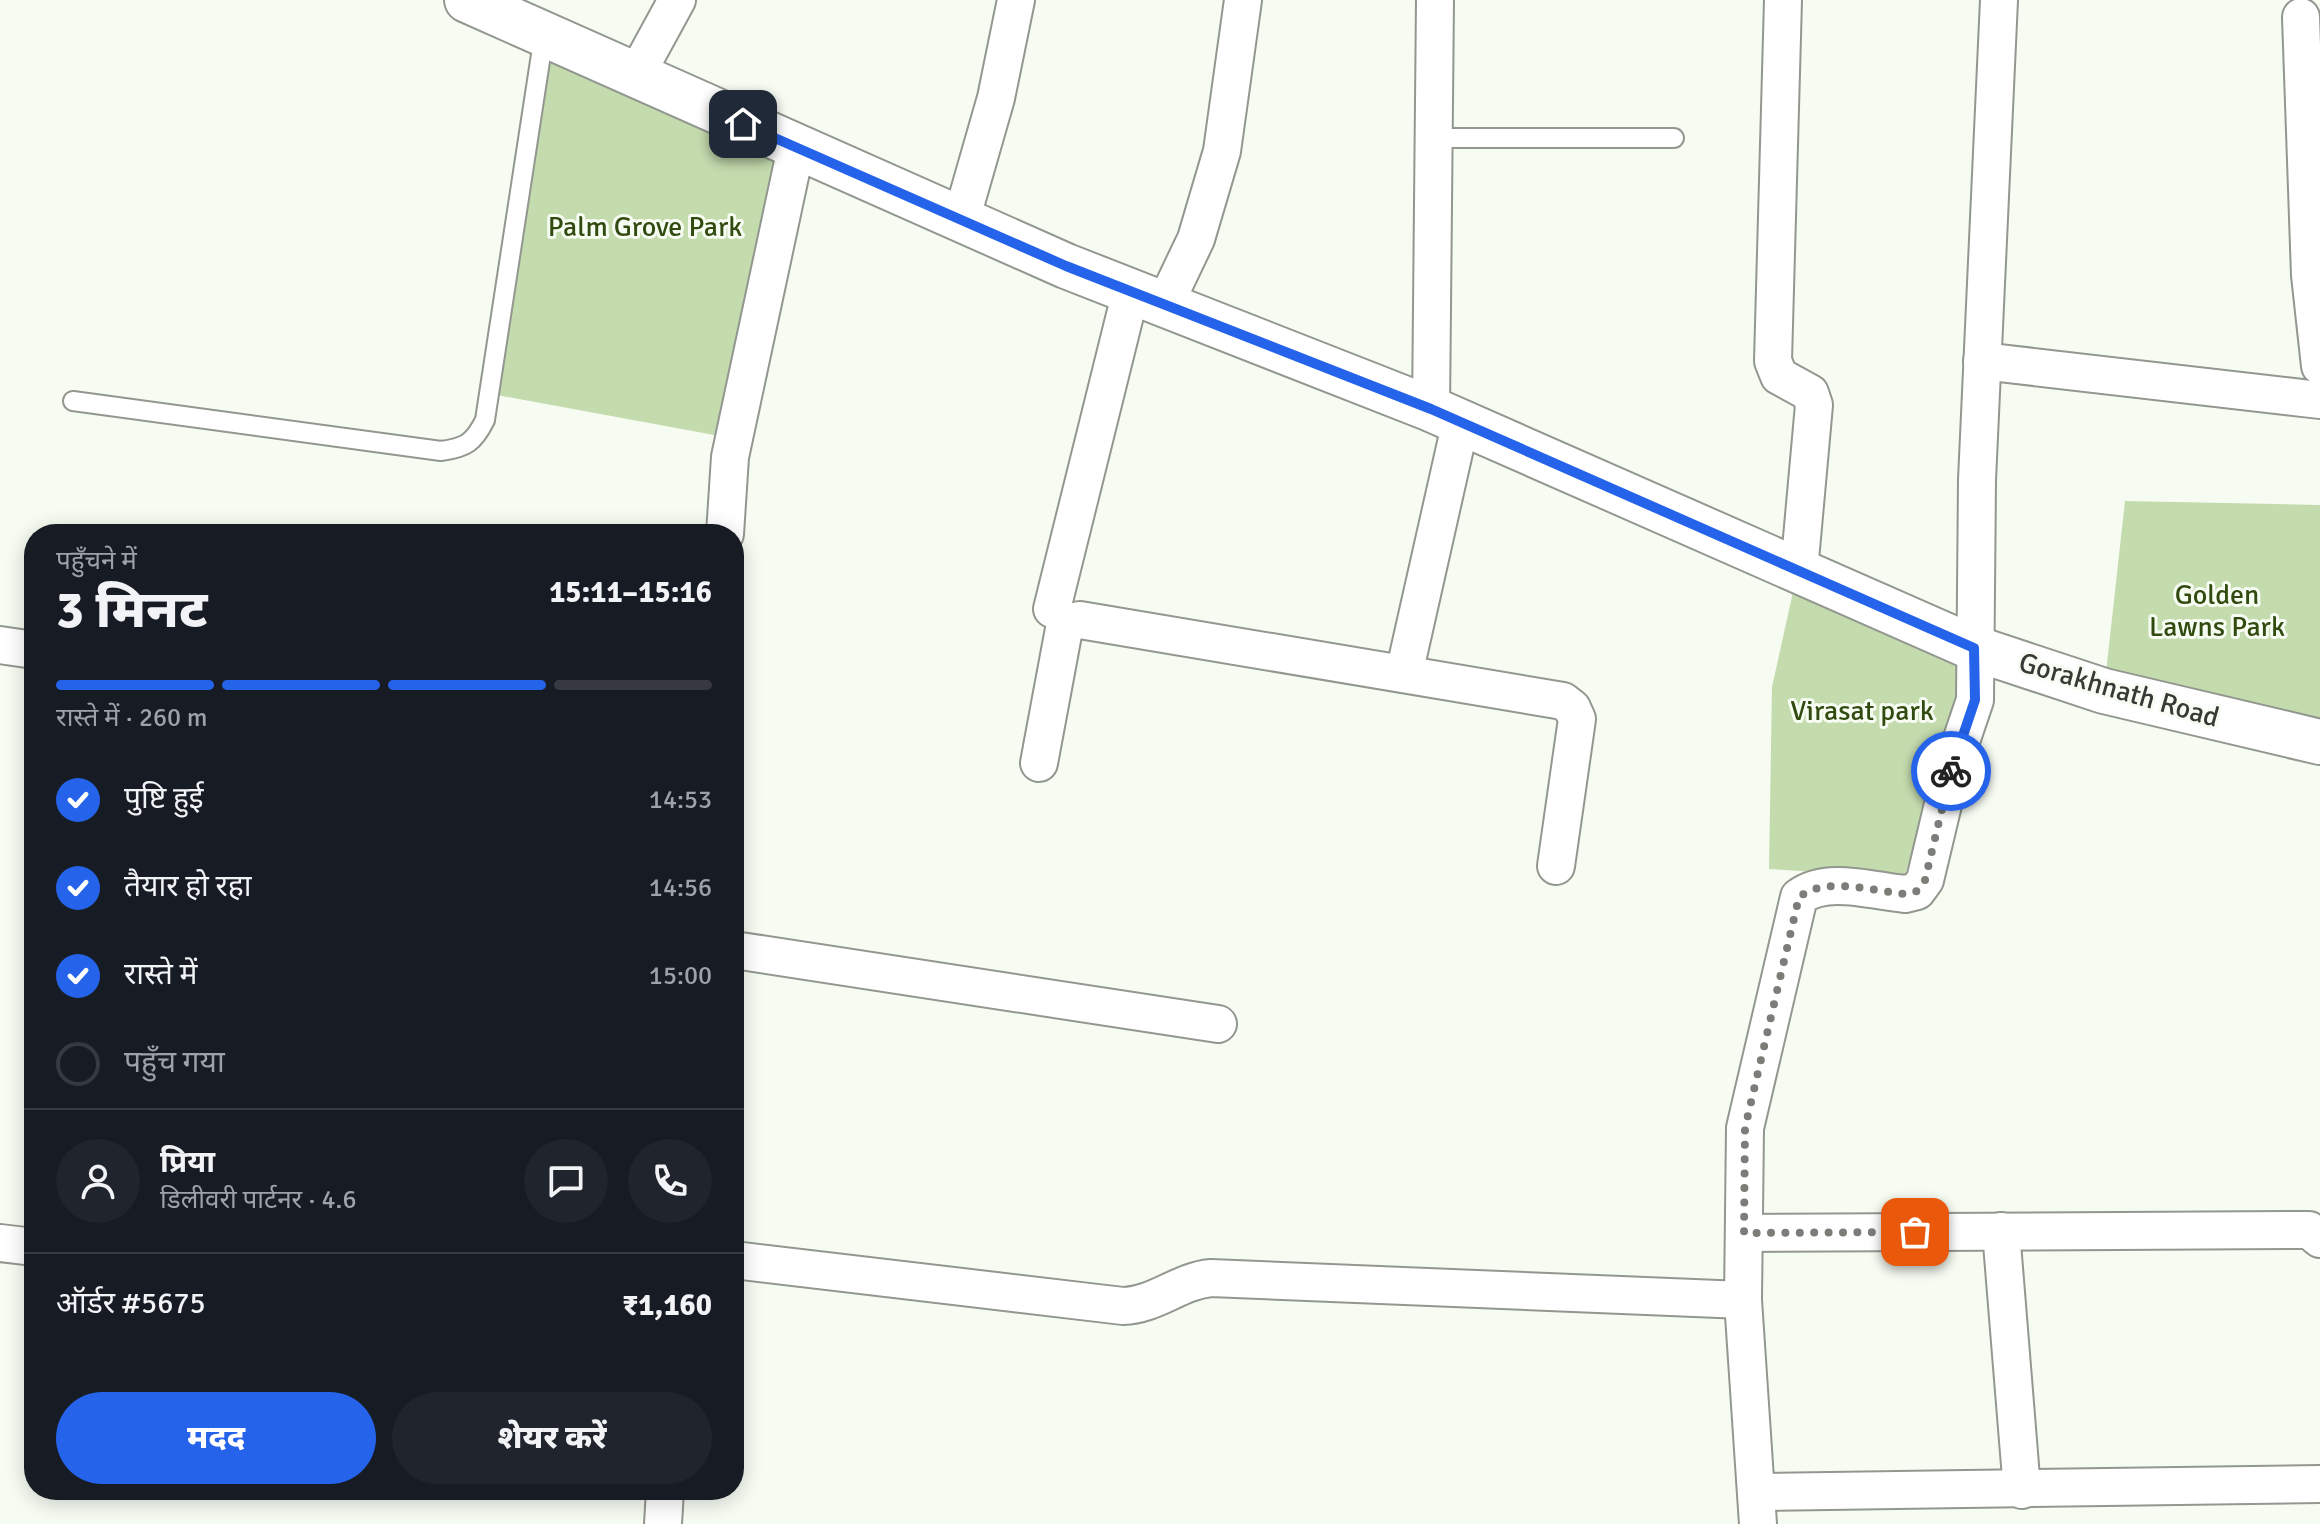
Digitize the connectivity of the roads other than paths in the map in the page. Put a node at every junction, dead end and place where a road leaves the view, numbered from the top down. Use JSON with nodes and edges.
{"nodes":[{"id":1,"x":467,"y":0,"type":"edge"},
{"id":2,"x":677,"y":0,"type":"edge"},
{"id":3,"x":1016,"y":0,"type":"edge"},
{"id":4,"x":1243,"y":0,"type":"edge"},
{"id":5,"x":1435,"y":0,"type":"edge"},
{"id":6,"x":1783,"y":0,"type":"edge"},
{"id":7,"x":1999,"y":0,"type":"edge"},
{"id":8,"x":2301,"y":17,"type":"dead end"},
{"id":9,"x":544,"y":35,"type":"junction"},
{"id":10,"x":635,"y":77,"type":"junction"},
{"id":11,"x":1435,"y":138,"type":"junction"},
{"id":12,"x":1674,"y":138,"type":"dead end"},
{"id":13,"x":796,"y":148,"type":"junction"},
{"id":14,"x":961,"y":220,"type":"junction"},
{"id":15,"x":1148,"y":298,"type":"junction"},
{"id":16,"x":1982,"y":361,"type":"junction"},
{"id":17,"x":2320,"y":366,"type":"edge"},
{"id":18,"x":2320,"y":400,"type":"edge"},
{"id":19,"x":73,"y":401,"type":"dead end"},
{"id":20,"x":1446,"y":415,"type":"junction"},
{"id":21,"x":726,"y":524,"type":"edge"},
{"id":22,"x":1799,"y":571,"type":"junction"},
{"id":23,"x":1052,"y":609,"type":"dead end"},
{"id":24,"x":0,"y":645,"type":"edge"},
{"id":25,"x":1974,"y":648,"type":"junction"},
{"id":26,"x":24,"y":649,"type":"edge"},
{"id":27,"x":1404,"y":674,"type":"junction"},
{"id":28,"x":2320,"y":742,"type":"edge"},
{"id":29,"x":1039,"y":763,"type":"dead end"},
{"id":30,"x":1556,"y":866,"type":"dead end"},
{"id":31,"x":744,"y":952,"type":"edge"},
{"id":32,"x":1218,"y":1024,"type":"dead end"},
{"id":33,"x":2001,"y":1231,"type":"junction"},
{"id":34,"x":1744,"y":1233,"type":"junction"},
{"id":35,"x":2320,"y":1239,"type":"edge"},
{"id":36,"x":0,"y":1243,"type":"edge"},
{"id":37,"x":24,"y":1246,"type":"edge"},
{"id":38,"x":744,"y":1261,"type":"edge"},
{"id":39,"x":1743,"y":1300,"type":"junction"},
{"id":40,"x":2320,"y":1484,"type":"edge"},
{"id":41,"x":2022,"y":1490,"type":"junction"},
{"id":42,"x":664,"y":1500,"type":"edge"},
{"id":43,"x":1758,"y":1508,"type":"edge"},
{"id":44,"x":663,"y":1524,"type":"edge"}],
"edges":[{"from":1,"to":9,"type":"main road","name":"Gorakhnath Road"},
{"from":2,"to":10,"type":"street"},
{"from":3,"to":14,"type":"street"},
{"from":4,"to":15,"type":"street"},
{"from":5,"to":11,"type":"street"},
{"from":6,"to":22,"type":"street"},
{"from":7,"to":16,"type":"street"},
{"from":8,"to":17,"type":"street"},
{"from":9,"to":10,"type":"main road","name":"Gorakhnath Road"},
{"from":9,"to":19,"type":"lane"},
{"from":10,"to":13,"type":"main road","name":"Gorakhnath Road"},
{"from":11,"to":12,"type":"lane"},
{"from":11,"to":20,"type":"street"},
{"from":13,"to":14,"type":"main road","name":"Gorakhnath Road"},
{"from":13,"to":21,"type":"street"},
{"from":14,"to":15,"type":"main road","name":"Gorakhnath Road"},
{"from":15,"to":20,"type":"main road","name":"Gorakhnath Road"},
{"from":15,"to":23,"type":"street"},
{"from":16,"to":18,"type":"street"},
{"from":16,"to":25,"type":"street"},
{"from":20,"to":22,"type":"main road","name":"Gorakhnath Road"},
{"from":20,"to":27,"type":"street"},
{"from":22,"to":25,"type":"main road","name":"Gorakhnath Road"},
{"from":24,"to":26,"type":"street"},
{"from":25,"to":28,"type":"main road","name":"Gorakhnath Road"},
{"from":25,"to":34,"type":"street"},
{"from":27,"to":29,"type":"street"},
{"from":27,"to":30,"type":"street"},
{"from":31,"to":32,"type":"street"},
{"from":33,"to":34,"type":"street"},
{"from":33,"to":35,"type":"street"},
{"from":33,"to":41,"type":"street"},
{"from":34,"to":39,"type":"street"},
{"from":36,"to":37,"type":"street"},
{"from":38,"to":39,"type":"street"},
{"from":39,"to":43,"type":"street"},
{"from":40,"to":41,"type":"street"},
{"from":41,"to":43,"type":"street"},
{"from":42,"to":44,"type":"street"}]}
